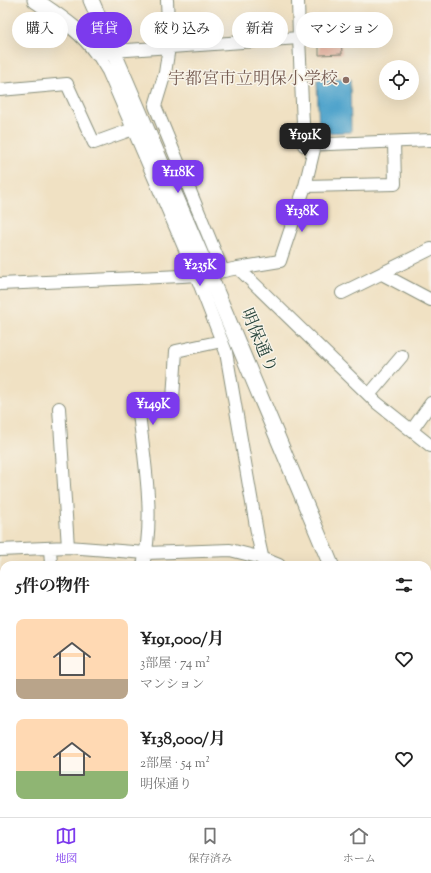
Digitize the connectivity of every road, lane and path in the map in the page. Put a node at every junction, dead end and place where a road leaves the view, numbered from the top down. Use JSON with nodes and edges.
{"nodes":[{"id":1,"x":36,"y":0,"type":"edge"},
{"id":2,"x":91,"y":0,"type":"edge"},
{"id":3,"x":167,"y":0,"type":"edge"},
{"id":4,"x":298,"y":0,"type":"edge"},
{"id":5,"x":167,"y":12,"type":"edge"},
{"id":6,"x":298,"y":12,"type":"edge"},
{"id":7,"x":296,"y":38,"type":"edge"},
{"id":8,"x":224,"y":43,"type":"edge"},
{"id":9,"x":157,"y":48,"type":"edge"},
{"id":10,"x":168,"y":48,"type":"edge"},
{"id":11,"x":299,"y":48,"type":"edge"},
{"id":12,"x":113,"y":52,"type":"junction"},
{"id":13,"x":97,"y":53,"type":"junction"},
{"id":14,"x":0,"y":90,"type":"edge"},
{"id":15,"x":133,"y":129,"type":"junction"},
{"id":16,"x":431,"y":140,"type":"edge"},
{"id":17,"x":394,"y":142,"type":"junction"},
{"id":18,"x":315,"y":145,"type":"junction"},
{"id":19,"x":305,"y":186,"type":"junction"},
{"id":20,"x":431,"y":249,"type":"edge"},
{"id":21,"x":238,"y":268,"type":"junction"},
{"id":22,"x":210,"y":274,"type":"junction"},
{"id":23,"x":382,"y":274,"type":"junction"},
{"id":24,"x":0,"y":284,"type":"edge"},
{"id":25,"x":342,"y":293,"type":"dead end"},
{"id":26,"x":431,"y":300,"type":"edge"},
{"id":27,"x":222,"y":340,"type":"junction"},
{"id":28,"x":402,"y":356,"type":"dead end"},
{"id":29,"x":368,"y":395,"type":"junction"},
{"id":30,"x":431,"y":403,"type":"edge"},
{"id":31,"x":59,"y":408,"type":"dead end"},
{"id":32,"x":412,"y":430,"type":"junction"},
{"id":33,"x":431,"y":446,"type":"edge"},
{"id":34,"x":68,"y":547,"type":"junction"},
{"id":35,"x":50,"y":548,"type":"junction"},
{"id":36,"x":0,"y":550,"type":"edge"},
{"id":37,"x":146,"y":553,"type":"junction"},
{"id":38,"x":51,"y":561,"type":"edge"},
{"id":39,"x":144,"y":561,"type":"edge"},
{"id":40,"x":260,"y":561,"type":"edge"},
{"id":41,"x":263,"y":561,"type":"edge"},
{"id":42,"x":329,"y":561,"type":"edge"}],
"edges":[{"from":1,"to":13,"type":"street"},
{"from":2,"to":12,"type":"street","name":"明保通り"},
{"from":3,"to":5,"type":"street"},
{"from":4,"to":6,"type":"street"},
{"from":7,"to":8,"type":"street"},
{"from":9,"to":12,"type":"street"},
{"from":10,"to":22,"type":"street"},
{"from":11,"to":18,"type":"street"},
{"from":12,"to":13,"type":"street"},
{"from":12,"to":22,"type":"street","name":"明保通り"},
{"from":13,"to":15,"type":"street"},
{"from":14,"to":15,"type":"street"},
{"from":15,"to":22,"type":"street"},
{"from":16,"to":17,"type":"street"},
{"from":17,"to":18,"type":"street"},
{"from":17,"to":19,"type":"street"},
{"from":18,"to":19,"type":"street"},
{"from":19,"to":21,"type":"street"},
{"from":20,"to":23,"type":"street"},
{"from":21,"to":22,"type":"street"},
{"from":21,"to":29,"type":"street"},
{"from":22,"to":24,"type":"street"},
{"from":22,"to":27,"type":"street"},
{"from":22,"to":42,"type":"street","name":"明保通り"},
{"from":23,"to":25,"type":"street"},
{"from":23,"to":26,"type":"street"},
{"from":27,"to":37,"type":"street"},
{"from":27,"to":41,"type":"street"},
{"from":28,"to":29,"type":"street"},
{"from":29,"to":32,"type":"street"},
{"from":30,"to":32,"type":"street"},
{"from":31,"to":34,"type":"street"},
{"from":32,"to":33,"type":"street"},
{"from":34,"to":35,"type":"street"},
{"from":34,"to":37,"type":"street"},
{"from":35,"to":36,"type":"street"},
{"from":35,"to":38,"type":"street"},
{"from":37,"to":39,"type":"street"},
{"from":37,"to":40,"type":"street"}]}
